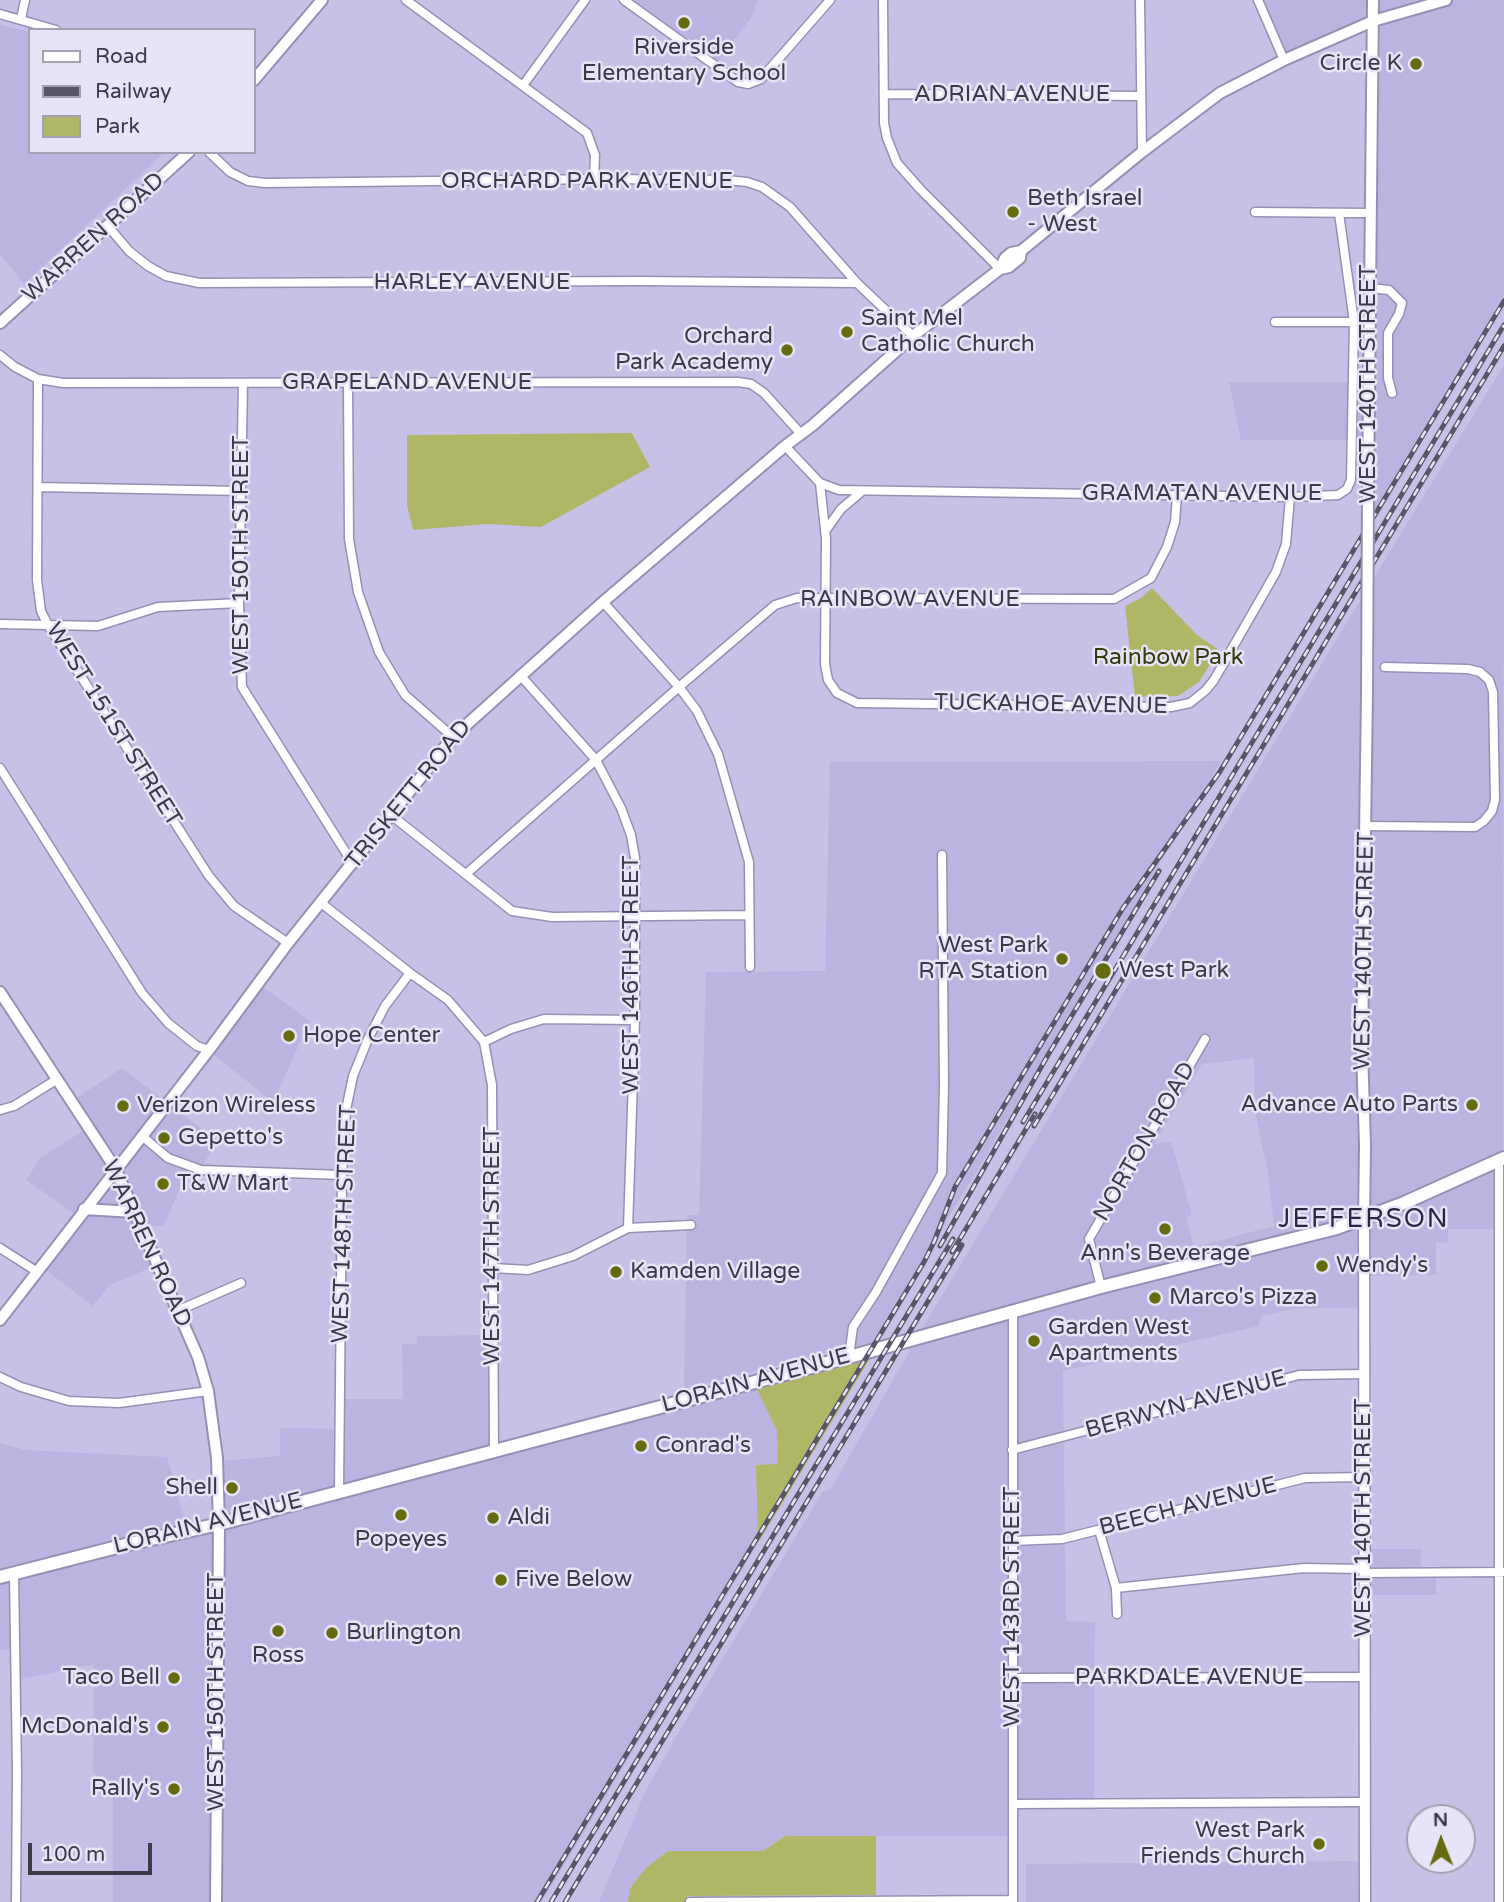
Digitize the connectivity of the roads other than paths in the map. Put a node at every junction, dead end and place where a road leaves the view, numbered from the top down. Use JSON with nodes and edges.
{"nodes":[{"id":1,"x":25,"y":0,"type":"edge"},
{"id":2,"x":322,"y":0,"type":"edge"},
{"id":3,"x":406,"y":0,"type":"edge"},
{"id":4,"x":585,"y":0,"type":"edge"},
{"id":5,"x":624,"y":0,"type":"edge"},
{"id":6,"x":830,"y":0,"type":"edge"},
{"id":7,"x":883,"y":0,"type":"edge"},
{"id":8,"x":1140,"y":0,"type":"edge"},
{"id":9,"x":1258,"y":0,"type":"edge"},
{"id":10,"x":1373,"y":0,"type":"edge"},
{"id":11,"x":1446,"y":0,"type":"edge"},
{"id":12,"x":0,"y":14,"type":"edge"},
{"id":13,"x":21,"y":19,"type":"junction"},
{"id":14,"x":1373,"y":21,"type":"junction"},
{"id":15,"x":49,"y":28,"type":"edge"},
{"id":16,"x":1284,"y":60,"type":"junction"},
{"id":17,"x":256,"y":78,"type":"edge"},
{"id":18,"x":524,"y":84,"type":"junction"},
{"id":19,"x":884,"y":94,"type":"junction"},
{"id":20,"x":1141,"y":96,"type":"junction"},
{"id":21,"x":1142,"y":152,"type":"junction"},
{"id":22,"x":187,"y":154,"type":"edge"},
{"id":23,"x":211,"y":154,"type":"edge"},
{"id":24,"x":594,"y":180,"type":"junction"},
{"id":25,"x":1255,"y":212,"type":"dead end"},
{"id":26,"x":1339,"y":214,"type":"junction"},
{"id":27,"x":1370,"y":214,"type":"junction"},
{"id":28,"x":107,"y":225,"type":"junction"},
{"id":29,"x":1000,"y":269,"type":"junction"},
{"id":30,"x":857,"y":283,"type":"junction"},
{"id":31,"x":1370,"y":288,"type":"junction"},
{"id":32,"x":1275,"y":322,"type":"dead end"},
{"id":33,"x":1354,"y":322,"type":"junction"},
{"id":34,"x":0,"y":323,"type":"edge"},
{"id":35,"x":913,"y":336,"type":"junction"},
{"id":36,"x":0,"y":355,"type":"edge"},
{"id":37,"x":38,"y":379,"type":"junction"},
{"id":38,"x":243,"y":383,"type":"junction"},
{"id":39,"x":348,"y":384,"type":"junction"},
{"id":40,"x":1392,"y":393,"type":"dead end"},
{"id":41,"x":800,"y":434,"type":"junction"},
{"id":42,"x":785,"y":446,"type":"junction"},
{"id":43,"x":820,"y":484,"type":"junction"},
{"id":44,"x":38,"y":487,"type":"junction"},
{"id":45,"x":241,"y":491,"type":"junction"},
{"id":46,"x":861,"y":492,"type":"junction"},
{"id":47,"x":1177,"y":495,"type":"junction"},
{"id":48,"x":1290,"y":497,"type":"junction"},
{"id":49,"x":825,"y":531,"type":"junction"},
{"id":50,"x":826,"y":597,"type":"junction"},
{"id":51,"x":603,"y":602,"type":"junction"},
{"id":52,"x":239,"y":603,"type":"junction"},
{"id":53,"x":0,"y":624,"type":"edge"},
{"id":54,"x":48,"y":625,"type":"junction"},
{"id":55,"x":1385,"y":667,"type":"dead end"},
{"id":56,"x":520,"y":675,"type":"junction"},
{"id":57,"x":679,"y":687,"type":"junction"},
{"id":58,"x":453,"y":737,"type":"junction"},
{"id":59,"x":596,"y":760,"type":"junction"},
{"id":60,"x":0,"y":768,"type":"edge"},
{"id":61,"x":391,"y":815,"type":"junction"},
{"id":62,"x":1366,"y":826,"type":"junction"},
{"id":63,"x":942,"y":855,"type":"dead end"},
{"id":64,"x":353,"y":864,"type":"junction"},
{"id":65,"x":466,"y":874,"type":"junction"},
{"id":66,"x":320,"y":902,"type":"junction"},
{"id":67,"x":749,"y":915,"type":"junction"},
{"id":68,"x":636,"y":916,"type":"junction"},
{"id":69,"x":288,"y":943,"type":"junction"},
{"id":70,"x":750,"y":967,"type":"dead end"},
{"id":71,"x":410,"y":973,"type":"junction"},
{"id":72,"x":0,"y":992,"type":"edge"},
{"id":73,"x":635,"y":1020,"type":"junction"},
{"id":74,"x":1205,"y":1039,"type":"dead end"},
{"id":75,"x":484,"y":1042,"type":"junction"},
{"id":76,"x":209,"y":1049,"type":"junction"},
{"id":77,"x":56,"y":1080,"type":"junction"},
{"id":78,"x":0,"y":1110,"type":"edge"},
{"id":79,"x":142,"y":1136,"type":"junction"},
{"id":80,"x":1502,"y":1160,"type":"edge"},
{"id":81,"x":115,"y":1168,"type":"junction"},
{"id":82,"x":342,"y":1175,"type":"junction"},
{"id":83,"x":84,"y":1209,"type":"junction"},
{"id":84,"x":134,"y":1212,"type":"junction"},
{"id":85,"x":1364,"y":1219,"type":"junction"},
{"id":86,"x":691,"y":1225,"type":"dead end"},
{"id":87,"x":628,"y":1228,"type":"junction"},
{"id":88,"x":0,"y":1248,"type":"edge"},
{"id":89,"x":493,"y":1268,"type":"junction"},
{"id":90,"x":36,"y":1271,"type":"junction"},
{"id":91,"x":241,"y":1283,"type":"dead end"},
{"id":92,"x":1101,"y":1287,"type":"junction"},
{"id":93,"x":177,"y":1311,"type":"junction"},
{"id":94,"x":1013,"y":1312,"type":"junction"},
{"id":95,"x":0,"y":1320,"type":"edge"},
{"id":96,"x":849,"y":1357,"type":"junction"},
{"id":97,"x":1363,"y":1374,"type":"junction"},
{"id":98,"x":0,"y":1377,"type":"edge"},
{"id":99,"x":208,"y":1391,"type":"junction"},
{"id":100,"x":494,"y":1450,"type":"junction"},
{"id":101,"x":1012,"y":1450,"type":"junction"},
{"id":102,"x":1364,"y":1476,"type":"junction"},
{"id":103,"x":339,"y":1491,"type":"junction"},
{"id":104,"x":219,"y":1524,"type":"junction"},
{"id":105,"x":1099,"y":1530,"type":"junction"},
{"id":106,"x":1012,"y":1541,"type":"junction"},
{"id":107,"x":1364,"y":1571,"type":"junction"},
{"id":108,"x":1502,"y":1572,"type":"edge"},
{"id":109,"x":14,"y":1573,"type":"junction"},
{"id":110,"x":0,"y":1577,"type":"edge"},
{"id":111,"x":1116,"y":1588,"type":"junction"},
{"id":112,"x":1117,"y":1614,"type":"dead end"},
{"id":113,"x":1365,"y":1677,"type":"junction"},
{"id":114,"x":1013,"y":1678,"type":"junction"},
{"id":115,"x":1364,"y":1802,"type":"junction"},
{"id":116,"x":1014,"y":1804,"type":"junction"},
{"id":117,"x":1013,"y":1901,"type":"edge"},
{"id":118,"x":16,"y":1902,"type":"edge"},
{"id":119,"x":216,"y":1902,"type":"edge"},
{"id":120,"x":690,"y":1902,"type":"edge"},
{"id":121,"x":1365,"y":1902,"type":"edge"},
{"id":122,"x":1499,"y":1902,"type":"edge"}],
"edges":[{"from":1,"to":13,"type":"street"},
{"from":2,"to":17,"type":"main road"},
{"from":3,"to":18,"type":"street"},
{"from":4,"to":18,"type":"street"},
{"from":5,"to":6,"type":"street"},
{"from":7,"to":19,"type":"street"},
{"from":8,"to":20,"type":"street"},
{"from":9,"to":16,"type":"street"},
{"from":10,"to":14,"type":"main road","name":"WEST 140TH STREET"},
{"from":11,"to":14,"type":"main road","name":"TRISKETT ROAD"},
{"from":12,"to":13,"type":"street"},
{"from":13,"to":15,"type":"street"},
{"from":14,"to":16,"type":"main road","name":"TRISKETT ROAD"},
{"from":14,"to":27,"type":"main road","name":"WEST 140TH STREET"},
{"from":16,"to":21,"type":"main road","name":"TRISKETT ROAD"},
{"from":18,"to":24,"type":"street"},
{"from":19,"to":20,"type":"street","name":"ADRIAN AVENUE"},
{"from":19,"to":29,"type":"street"},
{"from":20,"to":21,"type":"street"},
{"from":21,"to":29,"type":"main road","name":"TRISKETT ROAD"},
{"from":22,"to":28,"type":"main road","name":"WARREN ROAD"},
{"from":23,"to":24,"type":"street","name":"ORCHARD PARK AVENUE"},
{"from":24,"to":30,"type":"street","name":"ORCHARD PARK AVENUE"},
{"from":25,"to":26,"type":"street"},
{"from":26,"to":27,"type":"street"},
{"from":26,"to":33,"type":"street","name":"GRAMATAN AVENUE"},
{"from":27,"to":31,"type":"main road","name":"WEST 140TH STREET"},
{"from":28,"to":30,"type":"street","name":"HARLEY AVENUE"},
{"from":28,"to":34,"type":"main road","name":"WARREN ROAD"},
{"from":29,"to":35,"type":"main road","name":"TRISKETT ROAD"},
{"from":30,"to":35,"type":"street","name":"ORCHARD PARK AVENUE"},
{"from":31,"to":40,"type":"street"},
{"from":31,"to":62,"type":"main road","name":"WEST 140TH STREET","bridge":true},
{"from":32,"to":33,"type":"street"},
{"from":33,"to":48,"type":"street","name":"GRAMATAN AVENUE"},
{"from":35,"to":41,"type":"main road","name":"TRISKETT ROAD"},
{"from":36,"to":37,"type":"street","name":"GRAPELAND AVENUE"},
{"from":37,"to":38,"type":"street","name":"GRAPELAND AVENUE"},
{"from":37,"to":44,"type":"street","name":"WEST 151ST STREET"},
{"from":38,"to":39,"type":"street","name":"GRAPELAND AVENUE"},
{"from":38,"to":45,"type":"street","name":"WEST 150TH STREET"},
{"from":39,"to":41,"type":"street","name":"GRAPELAND AVENUE"},
{"from":39,"to":58,"type":"street"},
{"from":41,"to":42,"type":"main road","name":"TRISKETT ROAD"},
{"from":42,"to":43,"type":"street"},
{"from":42,"to":51,"type":"main road","name":"TRISKETT ROAD"},
{"from":43,"to":46,"type":"street","name":"GRAMATAN AVENUE"},
{"from":43,"to":49,"type":"street"},
{"from":44,"to":45,"type":"street"},
{"from":44,"to":54,"type":"street","name":"WEST 151ST STREET"},
{"from":45,"to":52,"type":"street","name":"WEST 150TH STREET"},
{"from":46,"to":47,"type":"street","name":"GRAMATAN AVENUE"},
{"from":46,"to":49,"type":"street"},
{"from":47,"to":48,"type":"street","name":"GRAMATAN AVENUE"},
{"from":47,"to":50,"type":"street","name":"RAINBOW AVENUE"},
{"from":48,"to":50,"type":"street","name":"TUCKAHOE AVENUE"},
{"from":49,"to":50,"type":"street"},
{"from":50,"to":57,"type":"street","name":"RAINBOW AVENUE"},
{"from":51,"to":56,"type":"main road","name":"TRISKETT ROAD"},
{"from":51,"to":57,"type":"street"},
{"from":52,"to":54,"type":"street"},
{"from":52,"to":64,"type":"street","name":"WEST 150TH STREET"},
{"from":53,"to":54,"type":"street"},
{"from":54,"to":69,"type":"street","name":"WEST 151ST STREET"},
{"from":55,"to":62,"type":"street"},
{"from":56,"to":58,"type":"main road","name":"TRISKETT ROAD"},
{"from":56,"to":59,"type":"street","name":"WEST 146TH STREET"},
{"from":57,"to":59,"type":"street","name":"RAINBOW AVENUE"},
{"from":57,"to":67,"type":"street"},
{"from":58,"to":61,"type":"main road","name":"TRISKETT ROAD"},
{"from":59,"to":65,"type":"street","name":"RAINBOW AVENUE"},
{"from":59,"to":68,"type":"street","name":"WEST 146TH STREET"},
{"from":60,"to":76,"type":"street"},
{"from":61,"to":64,"type":"main road","name":"TRISKETT ROAD"},
{"from":61,"to":65,"type":"street"},
{"from":62,"to":85,"type":"main road","name":"WEST 140TH STREET"},
{"from":63,"to":96,"type":"street"},
{"from":64,"to":66,"type":"main road","name":"TRISKETT ROAD"},
{"from":65,"to":68,"type":"street"},
{"from":66,"to":69,"type":"main road","name":"TRISKETT ROAD"},
{"from":66,"to":71,"type":"street"},
{"from":67,"to":68,"type":"street"},
{"from":67,"to":70,"type":"street"},
{"from":68,"to":73,"type":"street","name":"WEST 146TH STREET"},
{"from":69,"to":76,"type":"main road","name":"TRISKETT ROAD"},
{"from":71,"to":75,"type":"street"},
{"from":71,"to":82,"type":"street","name":"WEST 148TH STREET"},
{"from":72,"to":77,"type":"main road","name":"WARREN ROAD"},
{"from":73,"to":75,"type":"street"},
{"from":73,"to":87,"type":"street","name":"WEST 146TH STREET"},
{"from":74,"to":92,"type":"street","name":"NORTON ROAD"},
{"from":75,"to":89,"type":"street","name":"WEST 147TH STREET"},
{"from":76,"to":79,"type":"main road","name":"TRISKETT ROAD"},
{"from":77,"to":78,"type":"street"},
{"from":77,"to":81,"type":"main road","name":"WARREN ROAD"},
{"from":79,"to":81,"type":"main road","name":"TRISKETT ROAD"},
{"from":79,"to":82,"type":"street"},
{"from":80,"to":85,"type":"main road","name":"LORAIN AVENUE"},
{"from":80,"to":108,"type":"street"},
{"from":81,"to":83,"type":"main road","name":"TRISKETT ROAD"},
{"from":81,"to":84,"type":"main road","name":"WARREN ROAD"},
{"from":82,"to":103,"type":"street","name":"WEST 148TH STREET"},
{"from":83,"to":84,"type":"main road"},
{"from":83,"to":90,"type":"main road","name":"TRISKETT ROAD"},
{"from":84,"to":93,"type":"main road","name":"WARREN ROAD"},
{"from":85,"to":92,"type":"main road","name":"LORAIN AVENUE"},
{"from":85,"to":97,"type":"street","name":"WEST 140TH STREET"},
{"from":86,"to":87,"type":"street"},
{"from":87,"to":89,"type":"street"},
{"from":88,"to":90,"type":"street"},
{"from":89,"to":100,"type":"street","name":"WEST 147TH STREET"},
{"from":90,"to":95,"type":"main road","name":"TRISKETT ROAD"},
{"from":91,"to":93,"type":"street"},
{"from":92,"to":94,"type":"main road","name":"LORAIN AVENUE"},
{"from":93,"to":99,"type":"main road","name":"WARREN ROAD"},
{"from":94,"to":96,"type":"main road","name":"LORAIN AVENUE"},
{"from":94,"to":101,"type":"street","name":"WEST 143RD STREET"},
{"from":96,"to":100,"type":"main road","name":"LORAIN AVENUE"},
{"from":97,"to":101,"type":"street","name":"BERWYN AVENUE"},
{"from":97,"to":102,"type":"street","name":"WEST 140TH STREET"},
{"from":98,"to":99,"type":"street"},
{"from":99,"to":104,"type":"main road","name":"WARREN ROAD"},
{"from":100,"to":103,"type":"main road","name":"LORAIN AVENUE"},
{"from":101,"to":106,"type":"street","name":"WEST 143RD STREET"},
{"from":102,"to":105,"type":"street","name":"BEECH AVENUE"},
{"from":102,"to":107,"type":"street","name":"WEST 140TH STREET"},
{"from":103,"to":104,"type":"main road","name":"LORAIN AVENUE"},
{"from":104,"to":109,"type":"main road","name":"LORAIN AVENUE"},
{"from":104,"to":119,"type":"main road","name":"WEST 150TH STREET"},
{"from":105,"to":106,"type":"street","name":"BEECH AVENUE"},
{"from":105,"to":111,"type":"street"},
{"from":106,"to":114,"type":"street","name":"WEST 143RD STREET"},
{"from":107,"to":108,"type":"street"},
{"from":107,"to":111,"type":"street"},
{"from":107,"to":113,"type":"street","name":"WEST 140TH STREET"},
{"from":108,"to":122,"type":"street"},
{"from":109,"to":110,"type":"main road","name":"LORAIN AVENUE"},
{"from":109,"to":118,"type":"street"},
{"from":111,"to":112,"type":"street"},
{"from":113,"to":114,"type":"street","name":"PARKDALE AVENUE"},
{"from":113,"to":115,"type":"street","name":"WEST 140TH STREET"},
{"from":114,"to":116,"type":"street","name":"WEST 143RD STREET"},
{"from":115,"to":116,"type":"street"},
{"from":115,"to":121,"type":"street","name":"WEST 140TH STREET"},
{"from":116,"to":117,"type":"street","name":"WEST 143RD STREET"},
{"from":117,"to":120,"type":"street"}]}
